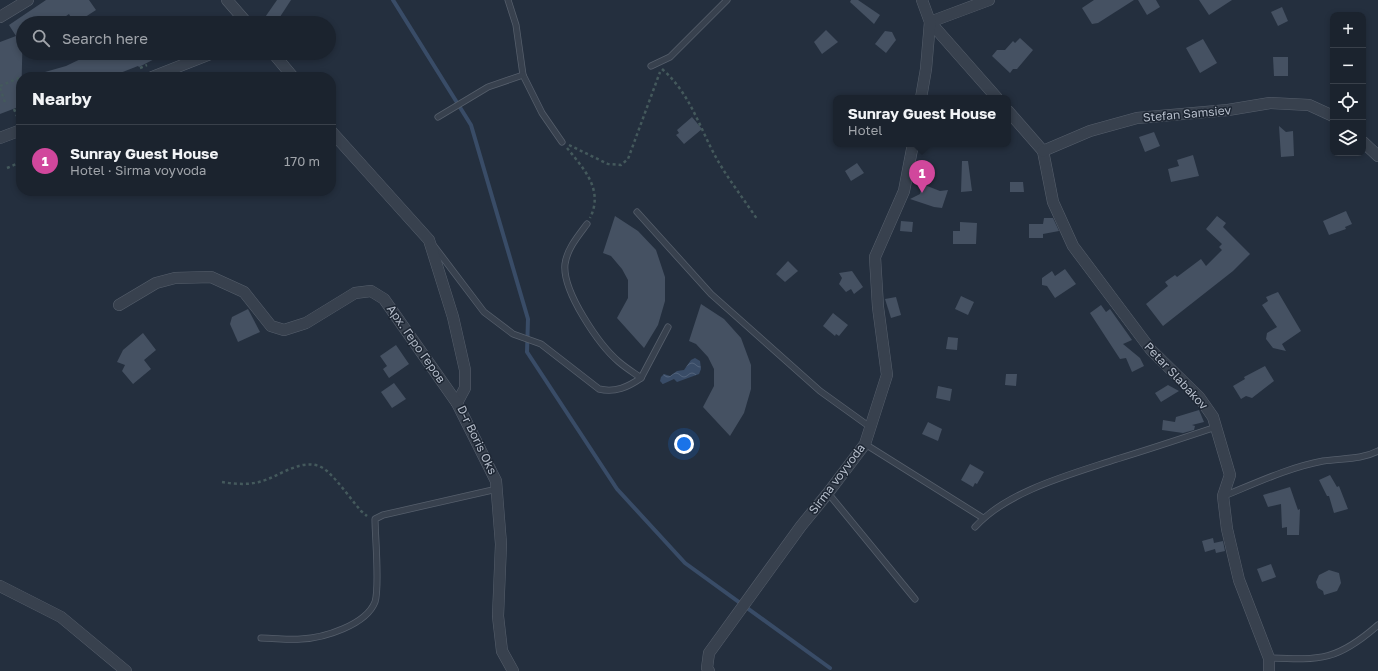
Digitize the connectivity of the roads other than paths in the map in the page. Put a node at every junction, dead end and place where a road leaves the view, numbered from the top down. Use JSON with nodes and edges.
{"nodes":[{"id":1,"x":28,"y":0,"type":"edge"},
{"id":2,"x":226,"y":0,"type":"edge"},
{"id":3,"x":508,"y":0,"type":"edge"},
{"id":4,"x":727,"y":0,"type":"edge"},
{"id":5,"x":922,"y":0,"type":"edge"},
{"id":6,"x":989,"y":0,"type":"edge"},
{"id":7,"x":241,"y":16,"type":"edge"},
{"id":8,"x":0,"y":17,"type":"edge"},
{"id":9,"x":930,"y":22,"type":"junction"},
{"id":10,"x":195,"y":60,"type":"edge"},
{"id":11,"x":279,"y":60,"type":"edge"},
{"id":12,"x":651,"y":66,"type":"dead end"},
{"id":13,"x":165,"y":72,"type":"edge"},
{"id":14,"x":289,"y":72,"type":"edge"},
{"id":15,"x":523,"y":75,"type":"junction"},
{"id":16,"x":922,"y":95,"type":"edge"},
{"id":17,"x":994,"y":95,"type":"edge"},
{"id":18,"x":1011,"y":114,"type":"edge"},
{"id":19,"x":1330,"y":115,"type":"edge"},
{"id":20,"x":438,"y":117,"type":"dead end"},
{"id":21,"x":16,"y":132,"type":"edge"},
{"id":22,"x":336,"y":137,"type":"edge"},
{"id":23,"x":0,"y":138,"type":"edge"},
{"id":24,"x":562,"y":142,"type":"road end"},
{"id":25,"x":1366,"y":145,"type":"edge"},
{"id":26,"x":912,"y":147,"type":"edge"},
{"id":27,"x":1043,"y":151,"type":"junction"},
{"id":28,"x":1378,"y":156,"type":"edge"},
{"id":29,"x":637,"y":212,"type":"dead end"},
{"id":30,"x":587,"y":224,"type":"road end"},
{"id":31,"x":429,"y":240,"type":"junction"},
{"id":32,"x":119,"y":305,"type":"dead end"},
{"id":33,"x":668,"y":327,"type":"dead end"},
{"id":34,"x":641,"y":378,"type":"junction"},
{"id":35,"x":457,"y":402,"type":"junction"},
{"id":36,"x":870,"y":426,"type":"junction"},
{"id":37,"x":1216,"y":427,"type":"junction"},
{"id":38,"x":865,"y":444,"type":"junction"},
{"id":39,"x":1378,"y":451,"type":"edge"},
{"id":40,"x":497,"y":489,"type":"junction"},
{"id":41,"x":828,"y":493,"type":"junction"},
{"id":42,"x":1223,"y":496,"type":"junction"},
{"id":43,"x":983,"y":518,"type":"junction"},
{"id":44,"x":975,"y":527,"type":"dead end"},
{"id":45,"x":0,"y":586,"type":"edge"},
{"id":46,"x":915,"y":599,"type":"dead end"},
{"id":47,"x":1378,"y":625,"type":"edge"},
{"id":48,"x":261,"y":638,"type":"dead end"},
{"id":49,"x":1269,"y":658,"type":"junction"},
{"id":50,"x":126,"y":671,"type":"edge"},
{"id":51,"x":513,"y":671,"type":"edge"},
{"id":52,"x":709,"y":671,"type":"edge"},
{"id":53,"x":1269,"y":671,"type":"edge"}],
"edges":[{"from":1,"to":8,"type":"street"},
{"from":2,"to":7,"type":"street"},
{"from":3,"to":15,"type":"lane"},
{"from":4,"to":12,"type":"lane"},
{"from":5,"to":9,"type":"street"},
{"from":6,"to":9,"type":"street"},
{"from":9,"to":16,"type":"street"},
{"from":9,"to":17,"type":"street"},
{"from":10,"to":13,"type":"street"},
{"from":11,"to":14,"type":"street"},
{"from":15,"to":20,"type":"lane"},
{"from":15,"to":24,"type":"lane"},
{"from":18,"to":27,"type":"street"},
{"from":19,"to":27,"type":"street","name":"Stefan Samsiev"},
{"from":21,"to":23,"type":"street"},
{"from":22,"to":31,"type":"street","name":"D-r Boris Oks"},
{"from":25,"to":28,"type":"street"},
{"from":26,"to":36,"type":"street","name":"Sirma voyvoda"},
{"from":27,"to":37,"type":"street","name":"Petar Slabakov"},
{"from":29,"to":36,"type":"lane"},
{"from":30,"to":34,"type":"lane"},
{"from":31,"to":34,"type":"lane"},
{"from":31,"to":35,"type":"street","name":"D-r Boris Oks"},
{"from":32,"to":35,"type":"street","name":"Арх. Геро Геров"},
{"from":33,"to":34,"type":"lane"},
{"from":35,"to":40,"type":"street","name":"D-r Boris Oks"},
{"from":36,"to":38,"type":"street","name":"Sirma voyvoda"},
{"from":37,"to":42,"type":"street","name":"Petar Slabakov"},
{"from":37,"to":43,"type":"lane"},
{"from":38,"to":41,"type":"street","name":"Sirma voyvoda"},
{"from":38,"to":43,"type":"lane"},
{"from":39,"to":42,"type":"lane"},
{"from":40,"to":48,"type":"lane"},
{"from":40,"to":51,"type":"street","name":"D-r Boris Oks"},
{"from":41,"to":46,"type":"lane"},
{"from":41,"to":52,"type":"street","name":"Sirma voyvoda"},
{"from":42,"to":49,"type":"street","name":"Petar Slabakov"},
{"from":43,"to":44,"type":"lane"},
{"from":45,"to":50,"type":"street"},
{"from":47,"to":49,"type":"lane"},
{"from":49,"to":53,"type":"street","name":"Petar Slabakov"}]}
